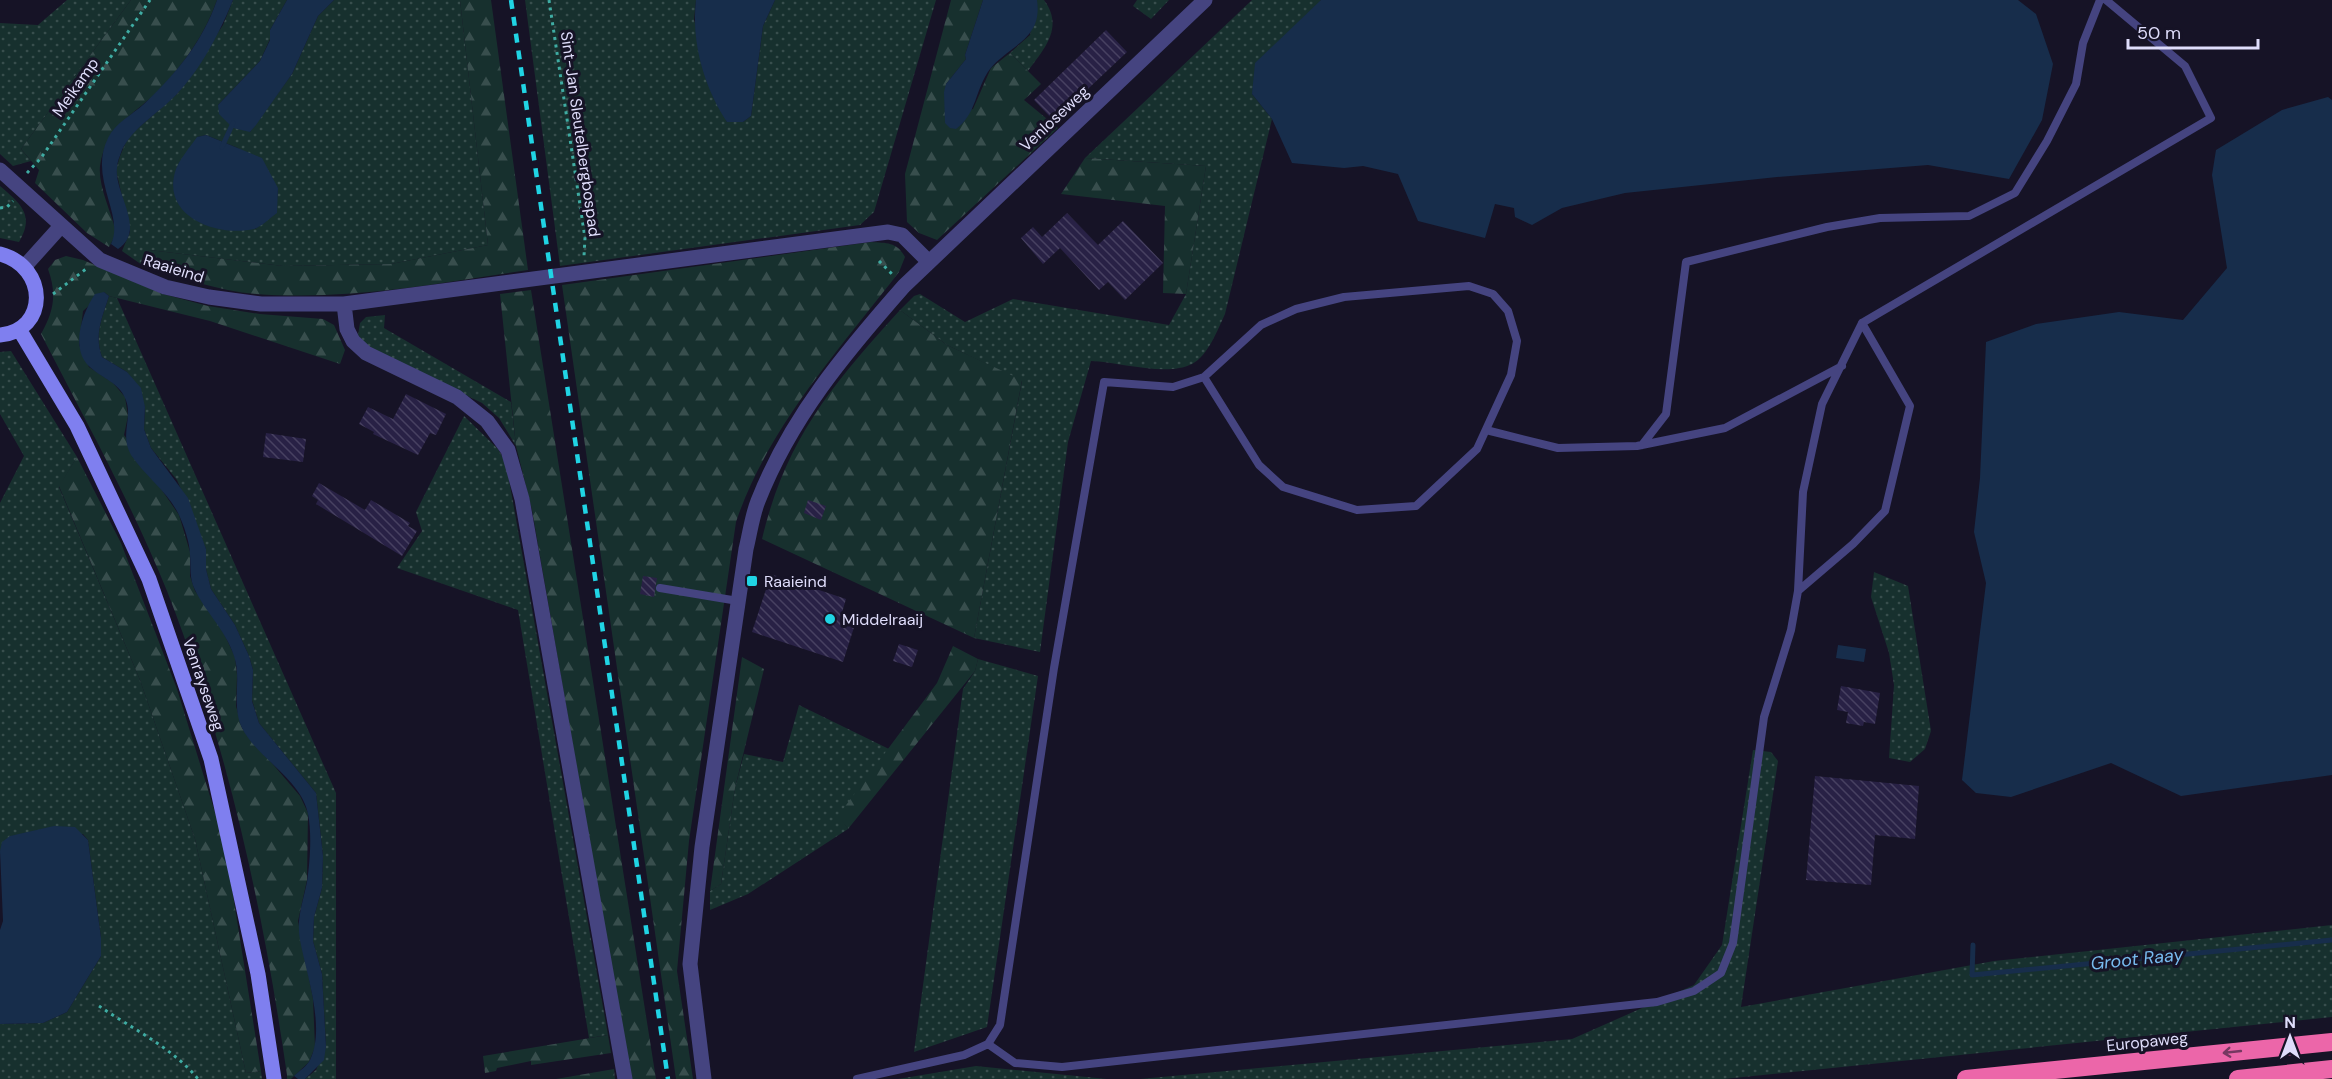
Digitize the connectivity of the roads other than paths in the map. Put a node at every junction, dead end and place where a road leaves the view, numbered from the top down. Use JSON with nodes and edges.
{"nodes":[{"id":1,"x":1205,"y":0,"type":"edge"},
{"id":2,"x":2100,"y":0,"type":"edge"},
{"id":3,"x":2106,"y":0,"type":"edge"},
{"id":4,"x":0,"y":170,"type":"edge"},
{"id":5,"x":61,"y":226,"type":"junction"},
{"id":6,"x":0,"y":254,"type":"edge"},
{"id":7,"x":928,"y":262,"type":"junction"},
{"id":8,"x":25,"y":266,"type":"junction"},
{"id":9,"x":344,"y":304,"type":"junction"},
{"id":10,"x":1862,"y":323,"type":"junction"},
{"id":11,"x":19,"y":329,"type":"junction"},
{"id":12,"x":0,"y":335,"type":"edge"},
{"id":13,"x":1842,"y":366,"type":"junction"},
{"id":14,"x":1204,"y":377,"type":"junction"},
{"id":15,"x":1486,"y":430,"type":"junction"},
{"id":16,"x":1642,"y":445,"type":"junction"},
{"id":17,"x":660,"y":588,"type":"dead end"},
{"id":18,"x":1797,"y":591,"type":"junction"},
{"id":19,"x":738,"y":601,"type":"junction"},
{"id":20,"x":2332,"y":1042,"type":"edge"},
{"id":21,"x":988,"y":1044,"type":"junction"},
{"id":22,"x":2332,"y":1069,"type":"edge"},
{"id":23,"x":274,"y":1079,"type":"edge"},
{"id":24,"x":625,"y":1079,"type":"edge"},
{"id":25,"x":704,"y":1079,"type":"edge"},
{"id":26,"x":857,"y":1079,"type":"edge"},
{"id":27,"x":1966,"y":1079,"type":"edge"},
{"id":28,"x":2238,"y":1079,"type":"edge"}],
"edges":[{"from":1,"to":7,"type":"street","name":"Venloseweg"},
{"from":2,"to":16,"type":"lane"},
{"from":3,"to":10,"type":"lane"},
{"from":4,"to":5,"type":"street"},
{"from":5,"to":8,"type":"street"},
{"from":5,"to":9,"type":"street","name":"Raaieind"},
{"from":6,"to":8,"type":"main road"},
{"from":7,"to":9,"type":"street","name":"Raaieind"},
{"from":7,"to":19,"type":"street"},
{"from":8,"to":11,"type":"main road"},
{"from":9,"to":24,"type":"street"},
{"from":10,"to":13,"type":"lane"},
{"from":10,"to":18,"type":"lane"},
{"from":11,"to":12,"type":"main road"},
{"from":11,"to":23,"type":"main road","name":"Venrayseweg"},
{"from":13,"to":16,"type":"lane"},
{"from":13,"to":18,"type":"lane"},
{"from":14,"to":15,"type":"lane"},
{"from":14,"to":15,"type":"lane"},
{"from":14,"to":21,"type":"lane"},
{"from":15,"to":16,"type":"lane"},
{"from":17,"to":19,"type":"lane"},
{"from":18,"to":21,"type":"lane"},
{"from":19,"to":25,"type":"street"},
{"from":20,"to":27,"type":"highway","name":"Europaweg","one_way":true},
{"from":21,"to":26,"type":"lane"},
{"from":22,"to":28,"type":"highway"}]}
